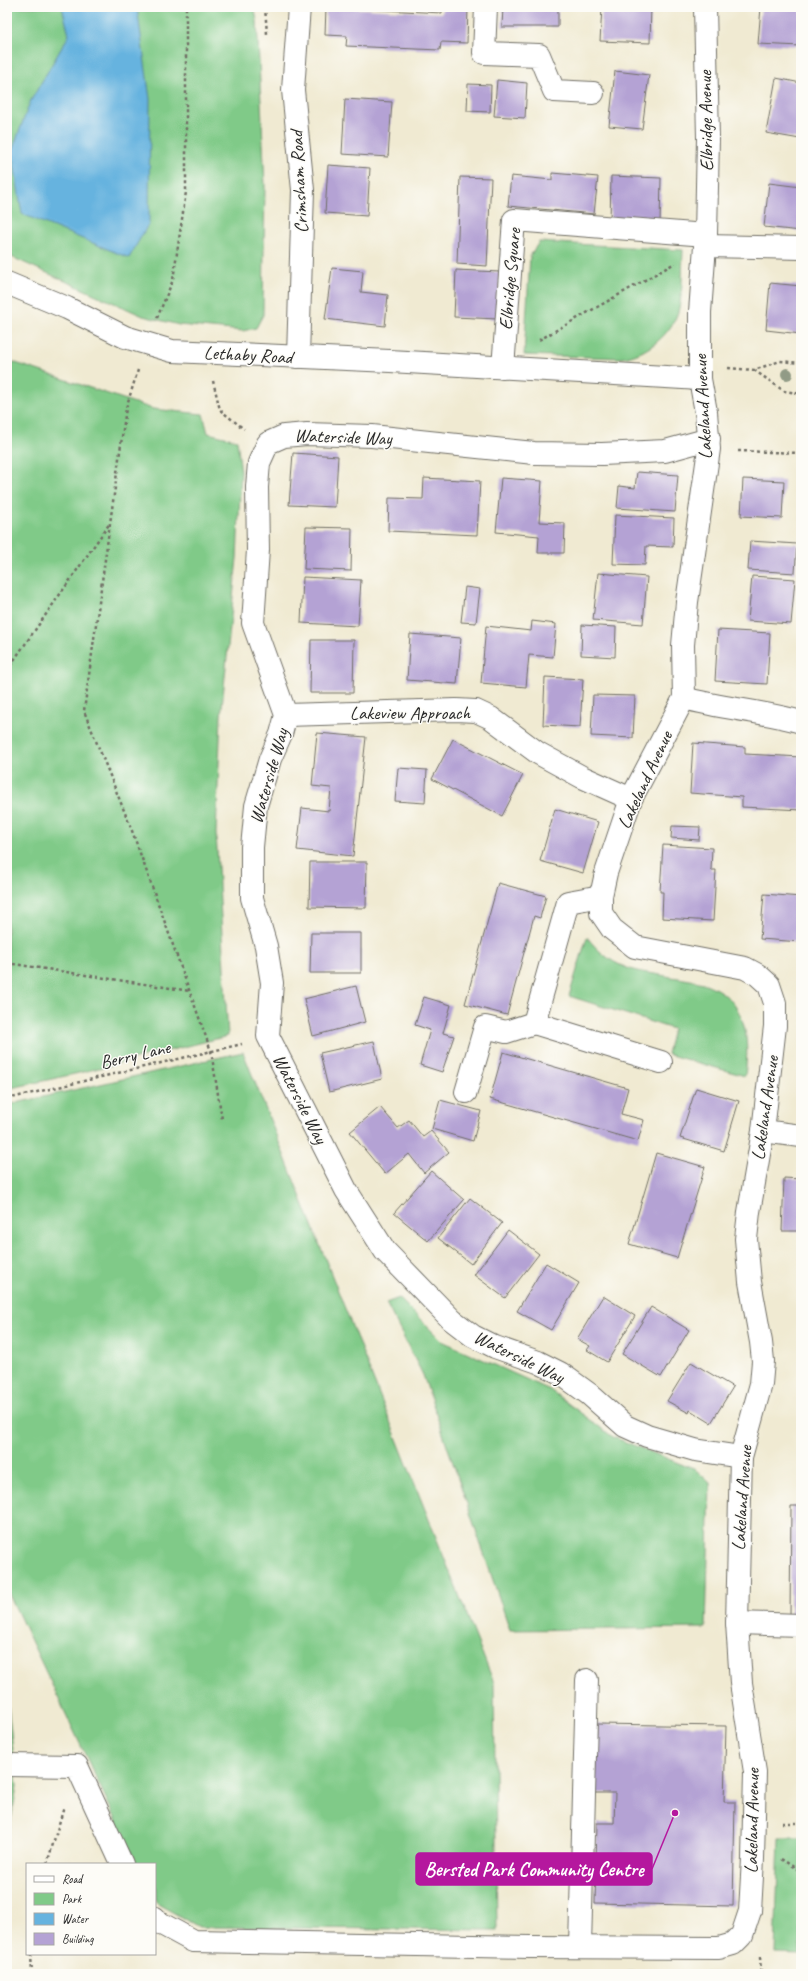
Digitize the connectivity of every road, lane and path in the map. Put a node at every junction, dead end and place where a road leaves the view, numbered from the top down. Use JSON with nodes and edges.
{"nodes":[{"id":1,"x":186,"y":7,"type":"edge"},
{"id":2,"x":265,"y":7,"type":"edge"},
{"id":3,"x":299,"y":7,"type":"edge"},
{"id":4,"x":486,"y":7,"type":"edge"},
{"id":5,"x":705,"y":7,"type":"edge"},
{"id":6,"x":268,"y":40,"type":"dead end"},
{"id":7,"x":593,"y":93,"type":"dead end"},
{"id":8,"x":706,"y":240,"type":"junction"},
{"id":9,"x":801,"y":248,"type":"edge"},
{"id":10,"x":7,"y":283,"type":"edge"},
{"id":11,"x":147,"y":344,"type":"junction"},
{"id":12,"x":298,"y":357,"type":"junction"},
{"id":13,"x":801,"y":363,"type":"edge"},
{"id":14,"x":503,"y":368,"type":"junction"},
{"id":15,"x":754,"y":370,"type":"junction"},
{"id":16,"x":700,"y":371,"type":"junction"},
{"id":17,"x":212,"y":377,"type":"dead end"},
{"id":18,"x":801,"y":390,"type":"edge"},
{"id":19,"x":237,"y":425,"type":"dead end"},
{"id":20,"x":709,"y":444,"type":"junction"},
{"id":21,"x":801,"y":453,"type":"edge"},
{"id":22,"x":110,"y":522,"type":"junction"},
{"id":23,"x":7,"y":670,"type":"edge"},
{"id":24,"x":684,"y":698,"type":"junction"},
{"id":25,"x":286,"y":715,"type":"junction"},
{"id":26,"x":801,"y":722,"type":"edge"},
{"id":27,"x":632,"y":799,"type":"junction"},
{"id":28,"x":601,"y":896,"type":"junction"},
{"id":29,"x":7,"y":963,"type":"edge"},
{"id":30,"x":190,"y":991,"type":"junction"},
{"id":31,"x":534,"y":1023,"type":"junction"},
{"id":32,"x":268,"y":1036,"type":"junction"},
{"id":33,"x":211,"y":1051,"type":"junction"},
{"id":34,"x":661,"y":1062,"type":"dead end"},
{"id":35,"x":466,"y":1092,"type":"dead end"},
{"id":36,"x":7,"y":1099,"type":"edge"},
{"id":37,"x":222,"y":1119,"type":"dead end"},
{"id":38,"x":763,"y":1131,"type":"junction"},
{"id":39,"x":801,"y":1136,"type":"edge"},
{"id":40,"x":741,"y":1457,"type":"junction"},
{"id":41,"x":737,"y":1622,"type":"junction"},
{"id":42,"x":801,"y":1625,"type":"edge"},
{"id":43,"x":587,"y":1680,"type":"dead end"},
{"id":44,"x":7,"y":1765,"type":"edge"},
{"id":45,"x":77,"y":1766,"type":"junction"},
{"id":46,"x":47,"y":1863,"type":"edge"},
{"id":47,"x":122,"y":1863,"type":"edge"},
{"id":48,"x":156,"y":1919,"type":"edge"},
{"id":49,"x":580,"y":1946,"type":"junction"},
{"id":50,"x":31,"y":1955,"type":"edge"},
{"id":51,"x":32,"y":1974,"type":"edge"}],
"edges":[{"from":1,"to":11,"type":"path"},
{"from":2,"to":6,"type":"path"},
{"from":3,"to":12,"type":"street","name":"Crimsham Road"},
{"from":4,"to":7,"type":"street"},
{"from":5,"to":8,"type":"street","name":"Elbridge Avenue"},
{"from":8,"to":9,"type":"street","name":"Elbridge Square"},
{"from":8,"to":14,"type":"path"},
{"from":8,"to":14,"type":"street","name":"Elbridge Square"},
{"from":8,"to":16,"type":"street","name":"Lakeland Avenue"},
{"from":10,"to":11,"type":"street","name":"Lethaby Road"},
{"from":11,"to":12,"type":"street","name":"Lethaby Road"},
{"from":11,"to":22,"type":"path"},
{"from":12,"to":14,"type":"street","name":"Lethaby Road"},
{"from":13,"to":15,"type":"path"},
{"from":14,"to":16,"type":"street"},
{"from":15,"to":16,"type":"path"},
{"from":15,"to":18,"type":"path"},
{"from":16,"to":20,"type":"street","name":"Lakeland Avenue"},
{"from":17,"to":19,"type":"path"},
{"from":20,"to":21,"type":"path"},
{"from":20,"to":24,"type":"street","name":"Lakeland Avenue"},
{"from":20,"to":25,"type":"street","name":"Waterside Way"},
{"from":22,"to":23,"type":"path"},
{"from":22,"to":30,"type":"path"},
{"from":24,"to":26,"type":"street"},
{"from":24,"to":27,"type":"street","name":"Lakeland Avenue"},
{"from":25,"to":27,"type":"street","name":"Lakeview Approach"},
{"from":25,"to":32,"type":"street","name":"Waterside Way"},
{"from":27,"to":28,"type":"street","name":"Lakeland Avenue"},
{"from":28,"to":31,"type":"street"},
{"from":28,"to":38,"type":"street","name":"Lakeland Avenue"},
{"from":29,"to":30,"type":"path"},
{"from":30,"to":33,"type":"path"},
{"from":31,"to":34,"type":"street"},
{"from":31,"to":35,"type":"street"},
{"from":32,"to":33,"type":"path","name":"Berry Lane"},
{"from":32,"to":40,"type":"street","name":"Waterside Way"},
{"from":33,"to":36,"type":"path","name":"Berry Lane"},
{"from":33,"to":37,"type":"path"},
{"from":38,"to":39,"type":"street"},
{"from":38,"to":40,"type":"street","name":"Lakeland Avenue"},
{"from":40,"to":41,"type":"street","name":"Lakeland Avenue"},
{"from":41,"to":42,"type":"street"},
{"from":41,"to":49,"type":"street","name":"Lakeland Avenue"},
{"from":43,"to":49,"type":"street"},
{"from":44,"to":45,"type":"street"},
{"from":45,"to":46,"type":"path"},
{"from":45,"to":47,"type":"street"},
{"from":48,"to":49,"type":"street","name":"Lakeland Avenue"},
{"from":50,"to":51,"type":"path"}]}
